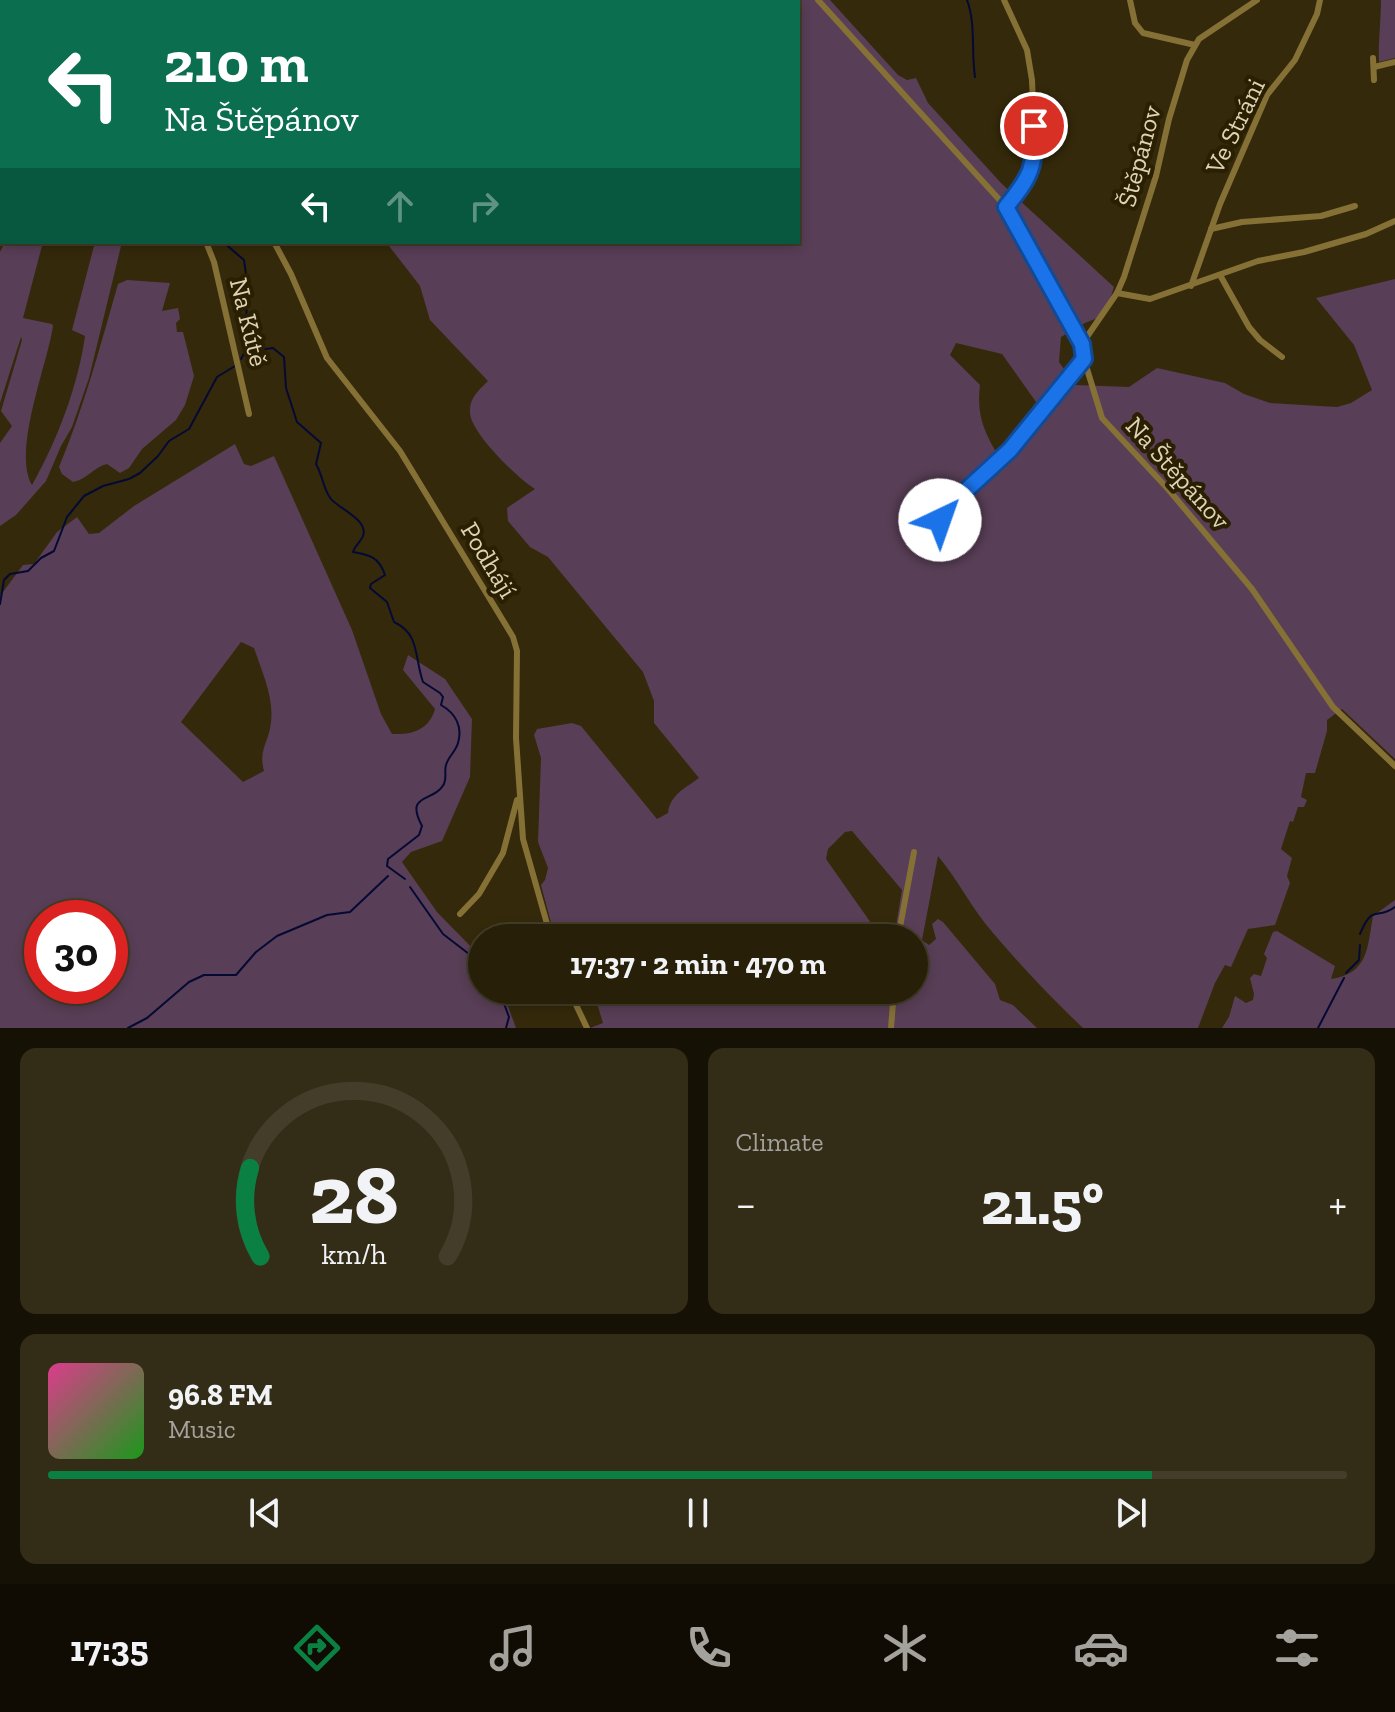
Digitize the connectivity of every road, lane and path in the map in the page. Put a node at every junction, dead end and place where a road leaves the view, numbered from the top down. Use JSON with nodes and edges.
{"nodes":[{"id":1,"x":818,"y":0,"type":"edge"},
{"id":2,"x":1004,"y":0,"type":"edge"},
{"id":3,"x":1130,"y":0,"type":"edge"},
{"id":4,"x":1257,"y":0,"type":"edge"},
{"id":5,"x":1320,"y":0,"type":"edge"},
{"id":6,"x":1195,"y":45,"type":"junction"},
{"id":7,"x":1373,"y":58,"type":"dead end"},
{"id":8,"x":1395,"y":62,"type":"edge"},
{"id":9,"x":1374,"y":67,"type":"junction"},
{"id":10,"x":1374,"y":80,"type":"dead end"},
{"id":11,"x":1355,"y":206,"type":"dead end"},
{"id":12,"x":1006,"y":207,"type":"junction"},
{"id":13,"x":1395,"y":221,"type":"edge"},
{"id":14,"x":1211,"y":229,"type":"junction"},
{"id":15,"x":207,"y":244,"type":"edge"},
{"id":16,"x":275,"y":244,"type":"edge"},
{"id":17,"x":1220,"y":275,"type":"junction"},
{"id":18,"x":1191,"y":286,"type":"junction"},
{"id":19,"x":1117,"y":293,"type":"junction"},
{"id":20,"x":1082,"y":344,"type":"junction"},
{"id":21,"x":1282,"y":357,"type":"dead end"},
{"id":22,"x":1084,"y":359,"type":"junction"},
{"id":23,"x":249,"y":414,"type":"dead end"},
{"id":24,"x":940,"y":520,"type":"dead end"},
{"id":25,"x":1395,"y":766,"type":"edge"},
{"id":26,"x":519,"y":797,"type":"junction"},
{"id":27,"x":914,"y":852,"type":"dead end"},
{"id":28,"x":460,"y":914,"type":"dead end"},
{"id":29,"x":547,"y":924,"type":"edge"},
{"id":30,"x":901,"y":924,"type":"edge"},
{"id":31,"x":576,"y":1004,"type":"edge"},
{"id":32,"x":893,"y":1004,"type":"edge"},
{"id":33,"x":587,"y":1028,"type":"edge"},
{"id":34,"x":891,"y":1028,"type":"edge"}],
"edges":[{"from":1,"to":12,"type":"street","name":"Na Štěpánov"},
{"from":2,"to":12,"type":"street"},
{"from":3,"to":6,"type":"street"},
{"from":4,"to":6,"type":"street"},
{"from":5,"to":14,"type":"street","name":"Ve Stráni"},
{"from":6,"to":19,"type":"street","name":"Štěpánov"},
{"from":7,"to":9,"type":"street"},
{"from":8,"to":9,"type":"street"},
{"from":9,"to":10,"type":"street"},
{"from":11,"to":14,"type":"street"},
{"from":12,"to":20,"type":"street","name":"Na Štěpánov"},
{"from":13,"to":17,"type":"street"},
{"from":14,"to":18,"type":"street","name":"Ve Stráni"},
{"from":15,"to":23,"type":"street","name":"Na Kútě"},
{"from":16,"to":26,"type":"street","name":"Podhájí"},
{"from":17,"to":18,"type":"street"},
{"from":17,"to":21,"type":"street"},
{"from":18,"to":19,"type":"street"},
{"from":19,"to":20,"type":"street","name":"Štěpánov"},
{"from":20,"to":22,"type":"street","name":"Na Štěpánov"},
{"from":22,"to":24,"type":"street"},
{"from":22,"to":25,"type":"street","name":"Na Štěpánov"},
{"from":26,"to":28,"type":"street"},
{"from":26,"to":29,"type":"street","name":"Podhájí"},
{"from":27,"to":30,"type":"street"},
{"from":31,"to":33,"type":"street"},
{"from":32,"to":34,"type":"street"}]}
